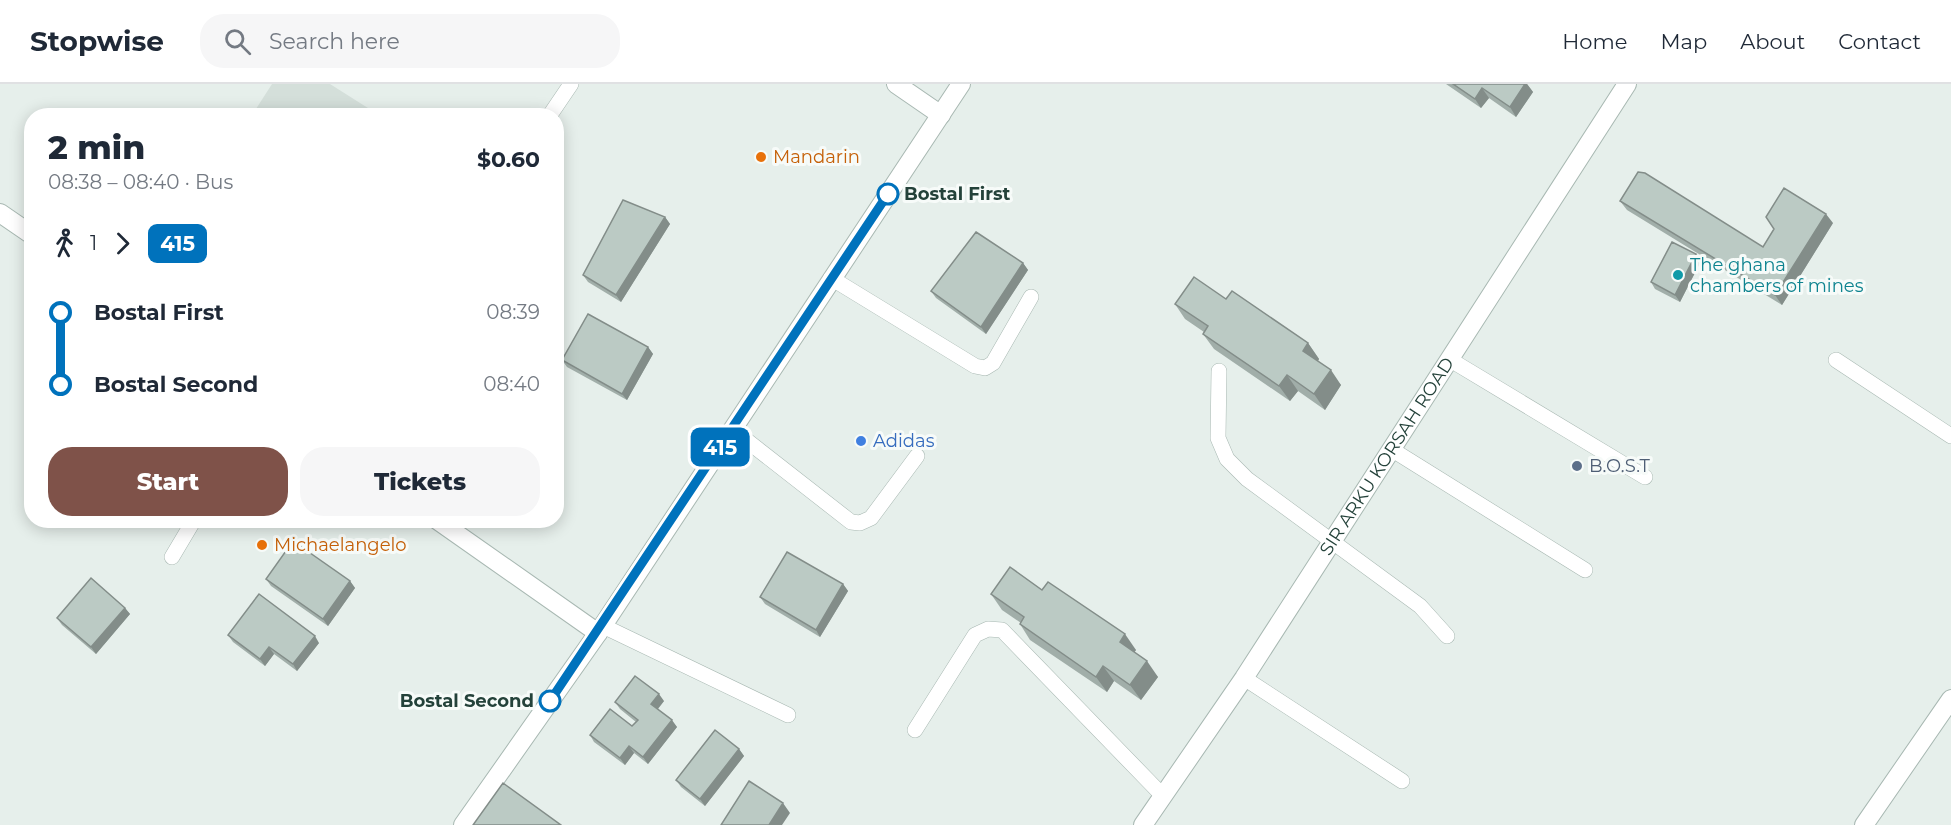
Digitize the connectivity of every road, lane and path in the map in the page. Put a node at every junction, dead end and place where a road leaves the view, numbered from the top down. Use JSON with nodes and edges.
{"nodes":[{"id":1,"x":571,"y":84,"type":"edge"},
{"id":2,"x":896,"y":84,"type":"edge"},
{"id":3,"x":961,"y":84,"type":"edge"},
{"id":4,"x":1627,"y":84,"type":"edge"},
{"id":5,"x":555,"y":108,"type":"edge"},
{"id":6,"x":941,"y":115,"type":"junction"},
{"id":7,"x":0,"y":213,"type":"edge"},
{"id":8,"x":24,"y":230,"type":"edge"},
{"id":9,"x":831,"y":278,"type":"junction"},
{"id":10,"x":1031,"y":297,"type":"dead end"},
{"id":11,"x":1449,"y":359,"type":"junction"},
{"id":12,"x":1836,"y":360,"type":"dead end"},
{"id":13,"x":1220,"y":371,"type":"edge"},
{"id":14,"x":732,"y":429,"type":"junction"},
{"id":15,"x":1951,"y":436,"type":"edge"},
{"id":16,"x":1391,"y":450,"type":"junction"},
{"id":17,"x":917,"y":456,"type":"dead end"},
{"id":18,"x":1645,"y":477,"type":"dead end"},
{"id":19,"x":189,"y":528,"type":"edge"},
{"id":20,"x":451,"y":528,"type":"edge"},
{"id":21,"x":1332,"y":542,"type":"junction"},
{"id":22,"x":172,"y":557,"type":"dead end"},
{"id":23,"x":1584,"y":570,"type":"dead end"},
{"id":24,"x":600,"y":629,"type":"junction"},
{"id":25,"x":1448,"y":636,"type":"dead end"},
{"id":26,"x":1244,"y":678,"type":"junction"},
{"id":27,"x":1951,"y":699,"type":"edge"},
{"id":28,"x":788,"y":715,"type":"dead end"},
{"id":29,"x":915,"y":730,"type":"dead end"},
{"id":30,"x":1402,"y":781,"type":"dead end"},
{"id":31,"x":1162,"y":795,"type":"junction"},
{"id":32,"x":463,"y":825,"type":"edge"},
{"id":33,"x":1143,"y":825,"type":"edge"},
{"id":34,"x":1864,"y":825,"type":"edge"}],
"edges":[{"from":1,"to":5,"type":"lane"},
{"from":2,"to":6,"type":"street"},
{"from":3,"to":6,"type":"street"},
{"from":4,"to":11,"type":"street","name":"SIR ARKU KORSAH ROAD"},
{"from":6,"to":9,"type":"street"},
{"from":7,"to":8,"type":"street"},
{"from":9,"to":10,"type":"lane"},
{"from":9,"to":14,"type":"street"},
{"from":11,"to":16,"type":"street","name":"SIR ARKU KORSAH ROAD"},
{"from":11,"to":18,"type":"lane"},
{"from":12,"to":15,"type":"lane"},
{"from":13,"to":21,"type":"lane"},
{"from":14,"to":17,"type":"lane"},
{"from":14,"to":24,"type":"street"},
{"from":16,"to":21,"type":"street","name":"SIR ARKU KORSAH ROAD"},
{"from":16,"to":23,"type":"lane"},
{"from":19,"to":22,"type":"lane"},
{"from":20,"to":24,"type":"street"},
{"from":21,"to":25,"type":"lane"},
{"from":21,"to":26,"type":"street","name":"SIR ARKU KORSAH ROAD"},
{"from":24,"to":28,"type":"lane"},
{"from":24,"to":32,"type":"street"},
{"from":26,"to":30,"type":"lane"},
{"from":26,"to":31,"type":"street","name":"SIR ARKU KORSAH ROAD"},
{"from":27,"to":34,"type":"street"},
{"from":29,"to":31,"type":"lane"},
{"from":31,"to":33,"type":"street","name":"SIR ARKU KORSAH ROAD"}]}
